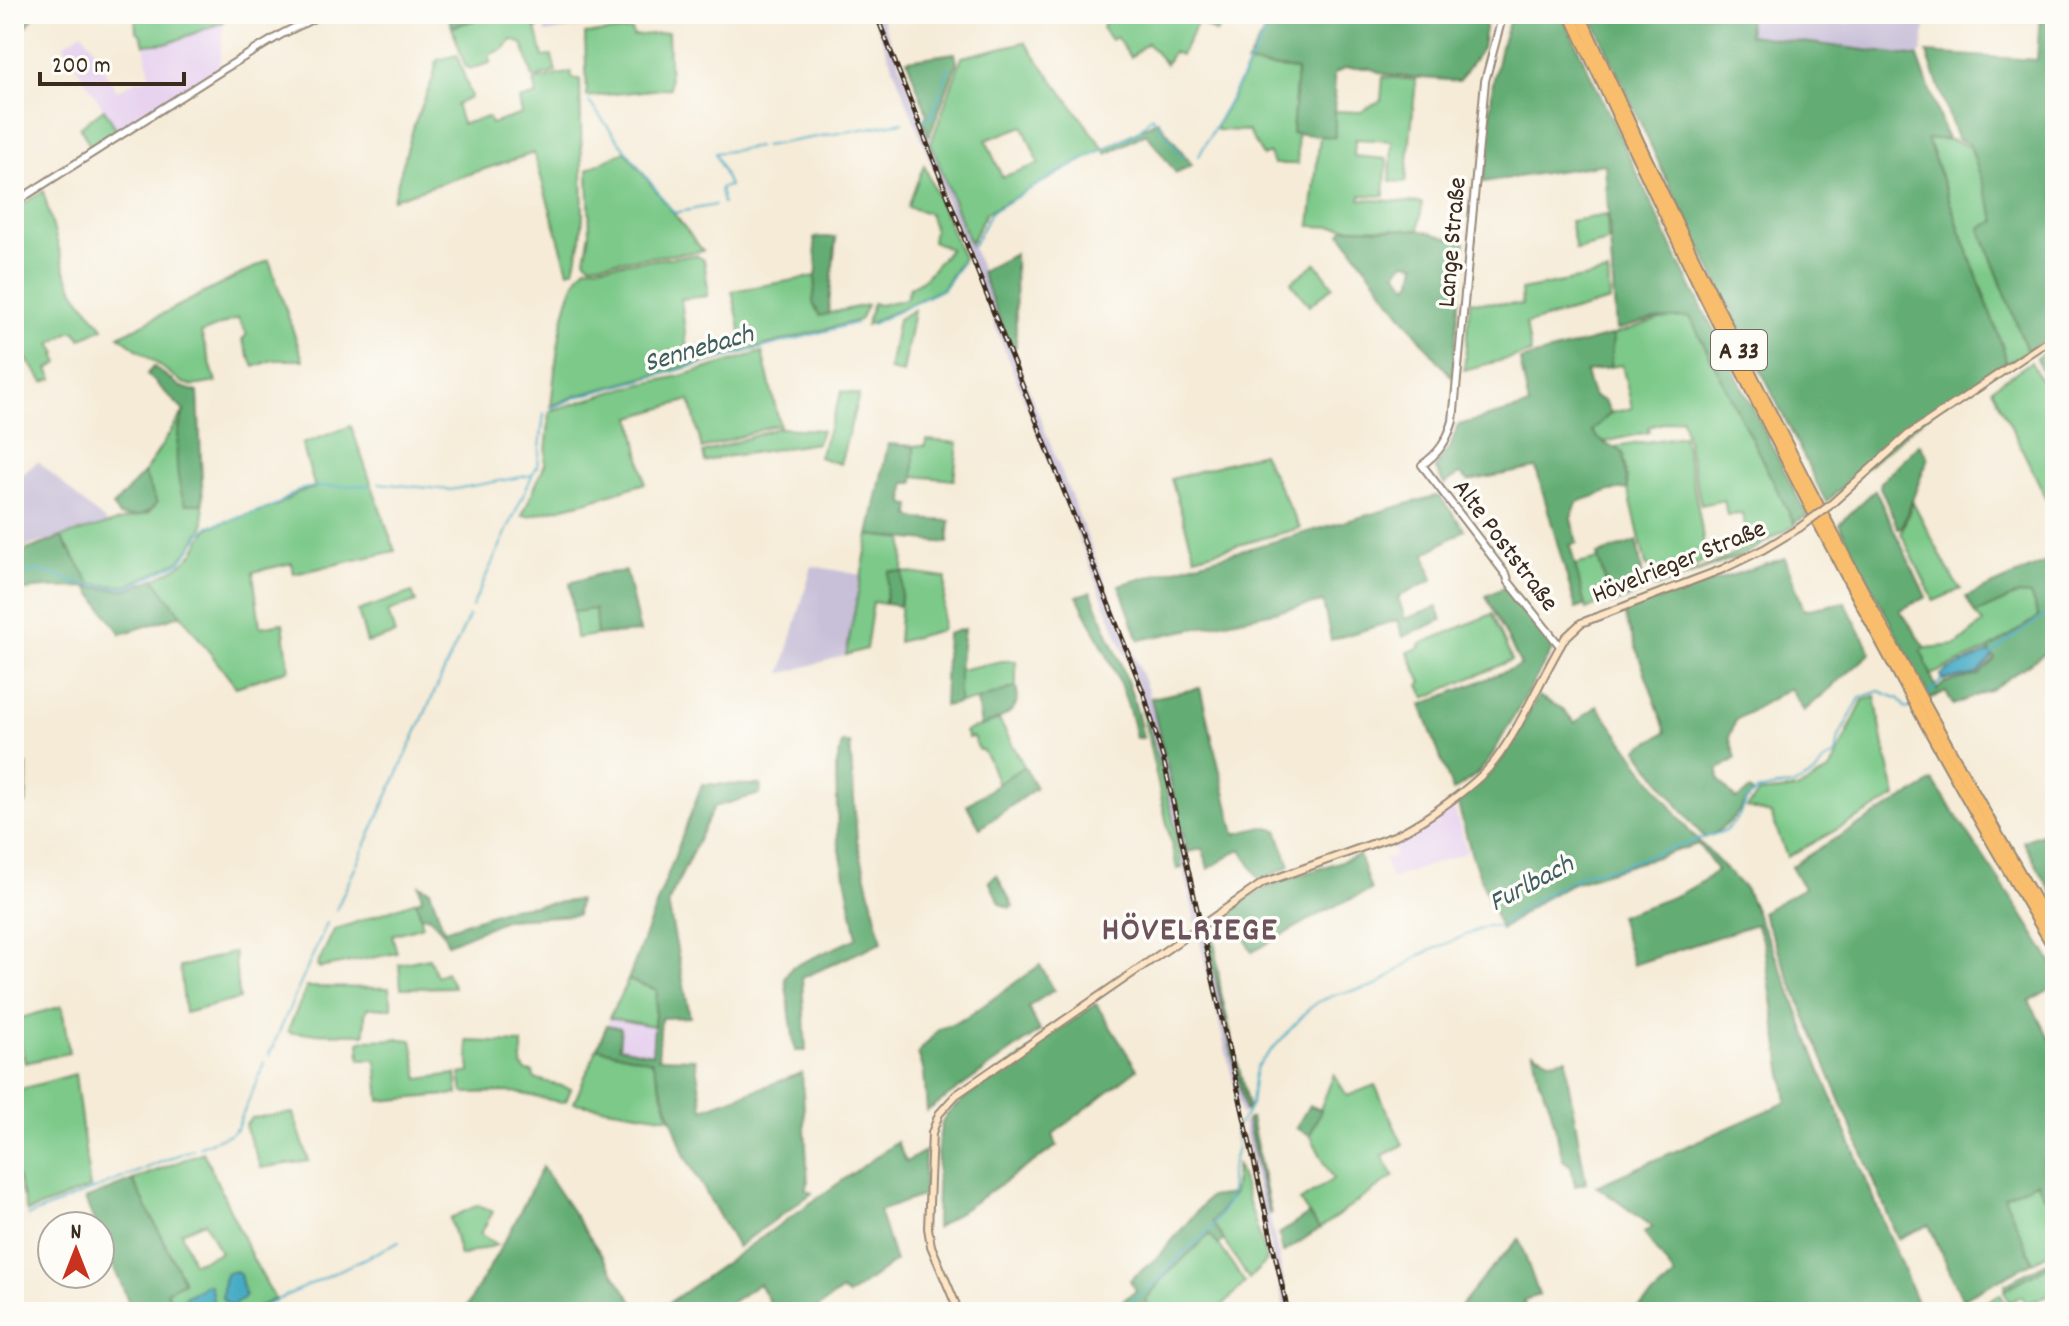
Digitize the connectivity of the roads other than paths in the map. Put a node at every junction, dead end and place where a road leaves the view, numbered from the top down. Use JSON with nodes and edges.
{"nodes":[{"id":1,"x":322,"y":14,"type":"edge"},
{"id":2,"x":1503,"y":14,"type":"edge"},
{"id":3,"x":1570,"y":14,"type":"edge"},
{"id":4,"x":1580,"y":14,"type":"edge"},
{"id":5,"x":14,"y":203,"type":"edge"},
{"id":6,"x":2055,"y":336,"type":"edge"},
{"id":7,"x":1422,"y":465,"type":"joint"},
{"id":8,"x":1560,"y":646,"type":"junction"},
{"id":9,"x":2055,"y":934,"type":"edge"},
{"id":10,"x":2055,"y":950,"type":"edge"},
{"id":11,"x":959,"y":1312,"type":"edge"}],
"edges":[{"from":1,"to":5,"type":"street"},
{"from":2,"to":7,"type":"street","name":"Lange Straße"},
{"from":3,"to":10,"type":"highway","number":"A 33"},
{"from":4,"to":9,"type":"highway","number":"A 33"},
{"from":6,"to":8,"type":"main road","name":"Hövelrieger Straße","bridge":true},
{"from":7,"to":8,"type":"street","name":"Alte Poststraße"},
{"from":8,"to":11,"type":"main road","name":"Hövelrieger Straße"}]}
